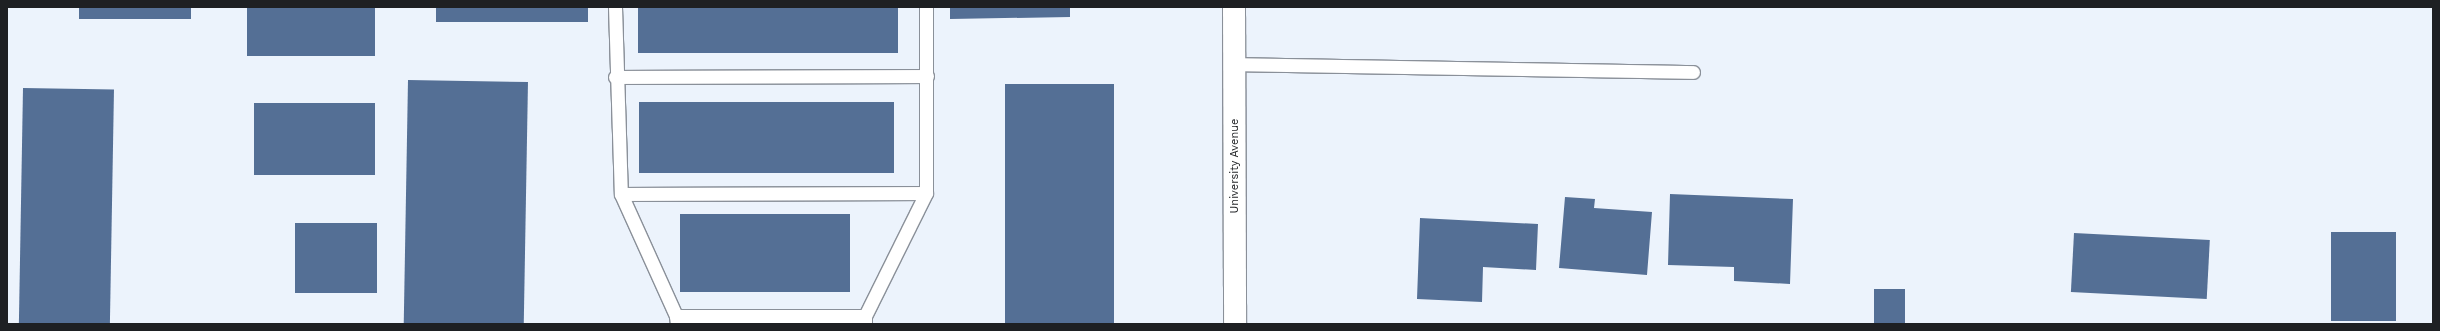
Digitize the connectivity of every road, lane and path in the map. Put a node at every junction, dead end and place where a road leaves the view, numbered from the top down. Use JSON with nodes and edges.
{"nodes":[{"id":1,"x":614,"y":7,"type":"edge"},
{"id":2,"x":926,"y":7,"type":"edge"},
{"id":3,"x":1234,"y":7,"type":"edge"},
{"id":4,"x":1234,"y":64,"type":"junction"},
{"id":5,"x":1693,"y":72,"type":"dead end"},
{"id":6,"x":927,"y":76,"type":"junction"},
{"id":7,"x":615,"y":77,"type":"junction"},
{"id":8,"x":926,"y":193,"type":"junction"},
{"id":9,"x":621,"y":194,"type":"junction"},
{"id":10,"x":676,"y":320,"type":"edge"},
{"id":11,"x":865,"y":320,"type":"edge"},
{"id":12,"x":1235,"y":324,"type":"edge"}],
"edges":[{"from":1,"to":7,"type":"lane"},
{"from":2,"to":6,"type":"lane"},
{"from":3,"to":4,"type":"street","name":"University Avenue"},
{"from":4,"to":5,"type":"lane"},
{"from":4,"to":12,"type":"street","name":"University Avenue"},
{"from":6,"to":7,"type":"lane"},
{"from":6,"to":8,"type":"lane"},
{"from":7,"to":9,"type":"lane"},
{"from":8,"to":9,"type":"lane"},
{"from":8,"to":11,"type":"lane"},
{"from":9,"to":10,"type":"lane"},
{"from":10,"to":11,"type":"lane"}]}
